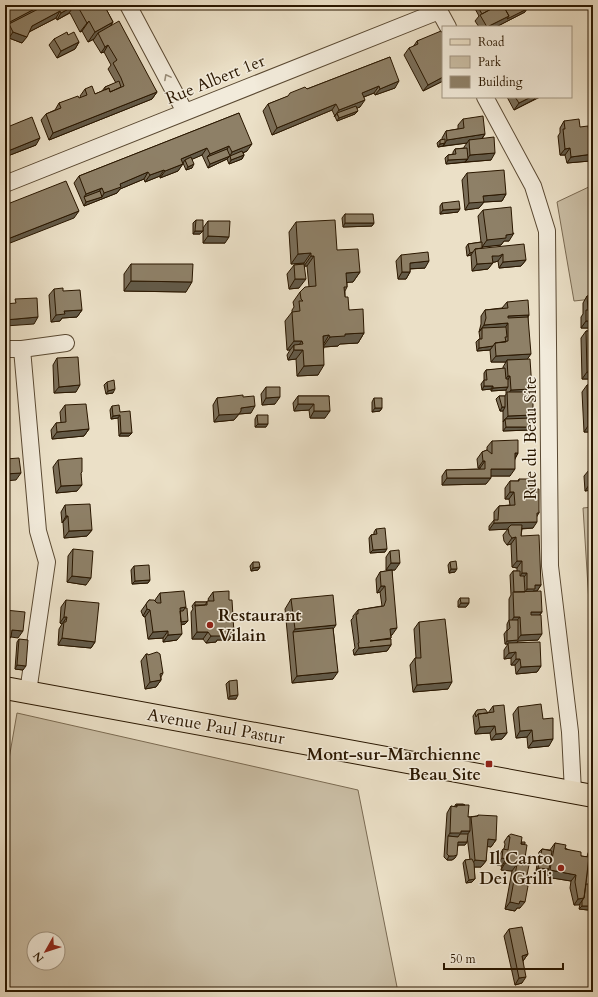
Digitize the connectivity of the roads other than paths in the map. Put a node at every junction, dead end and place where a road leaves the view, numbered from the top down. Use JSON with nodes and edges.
{"nodes":[{"id":1,"x":128,"y":5,"type":"edge"},
{"id":2,"x":438,"y":8,"type":"edge"},
{"id":3,"x":447,"y":26,"type":"edge"},
{"id":4,"x":486,"y":98,"type":"edge"},
{"id":5,"x":185,"y":112,"type":"junction"},
{"id":6,"x":5,"y":184,"type":"edge"},
{"id":7,"x":66,"y":343,"type":"dead end"},
{"id":8,"x":5,"y":349,"type":"edge"},
{"id":9,"x":22,"y":349,"type":"junction"},
{"id":10,"x":5,"y":688,"type":"edge"},
{"id":11,"x":28,"y":692,"type":"junction"},
{"id":12,"x":583,"y":794,"type":"edge"}],
"edges":[{"from":5,"to":1,"type":"street","one_way":true},
{"from":2,"to":3,"type":"street"},
{"from":2,"to":5,"type":"street","name":"Rue Albert 1er"},
{"from":4,"to":12,"type":"street","name":"Rue du Beau Site"},
{"from":5,"to":6,"type":"street","name":"Rue Albert 1er"},
{"from":7,"to":9,"type":"street"},
{"from":8,"to":9,"type":"street"},
{"from":9,"to":11,"type":"street"},
{"from":10,"to":11,"type":"main road","name":"Avenue Paul Pastur"},
{"from":11,"to":12,"type":"main road","name":"Avenue Paul Pastur"}]}
